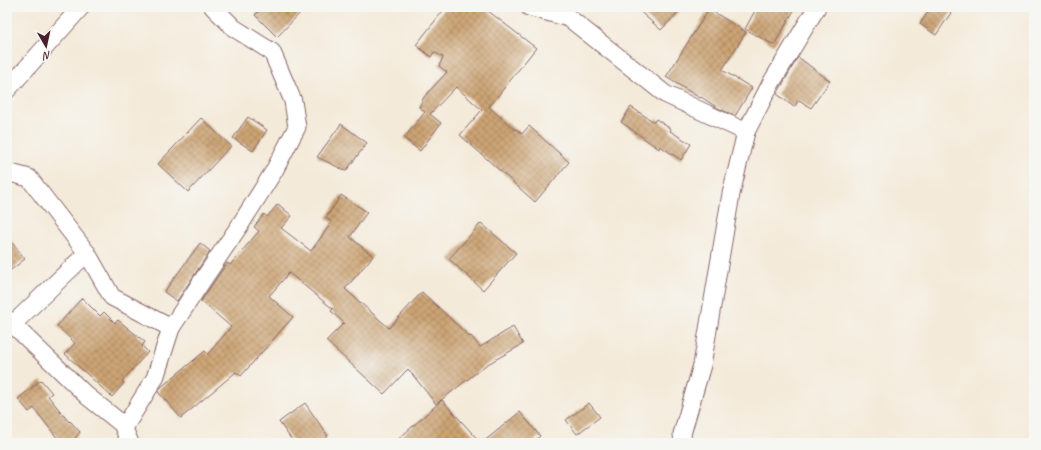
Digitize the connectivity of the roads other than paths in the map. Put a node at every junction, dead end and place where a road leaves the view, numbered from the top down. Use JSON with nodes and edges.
{"nodes":[{"id":1,"x":81,"y":7,"type":"edge"},
{"id":2,"x":214,"y":7,"type":"edge"},
{"id":3,"x":529,"y":7,"type":"edge"},
{"id":4,"x":816,"y":7,"type":"edge"},
{"id":5,"x":570,"y":12,"type":"edge"},
{"id":6,"x":7,"y":90,"type":"edge"},
{"id":7,"x":746,"y":132,"type":"junction"},
{"id":8,"x":7,"y":172,"type":"edge"},
{"id":9,"x":87,"y":253,"type":"junction"},
{"id":10,"x":10,"y":322,"type":"edge"},
{"id":11,"x":171,"y":328,"type":"junction"},
{"id":12,"x":127,"y":435,"type":"edge"},
{"id":13,"x":683,"y":443,"type":"edge"}],
"edges":[{"from":1,"to":6,"type":"street"},
{"from":2,"to":11,"type":"street"},
{"from":3,"to":5,"type":"street"},
{"from":4,"to":7,"type":"street"},
{"from":5,"to":7,"type":"street"},
{"from":7,"to":13,"type":"street"},
{"from":8,"to":9,"type":"street"},
{"from":9,"to":10,"type":"street"},
{"from":9,"to":11,"type":"street"},
{"from":10,"to":12,"type":"street"},
{"from":11,"to":12,"type":"street"}]}
